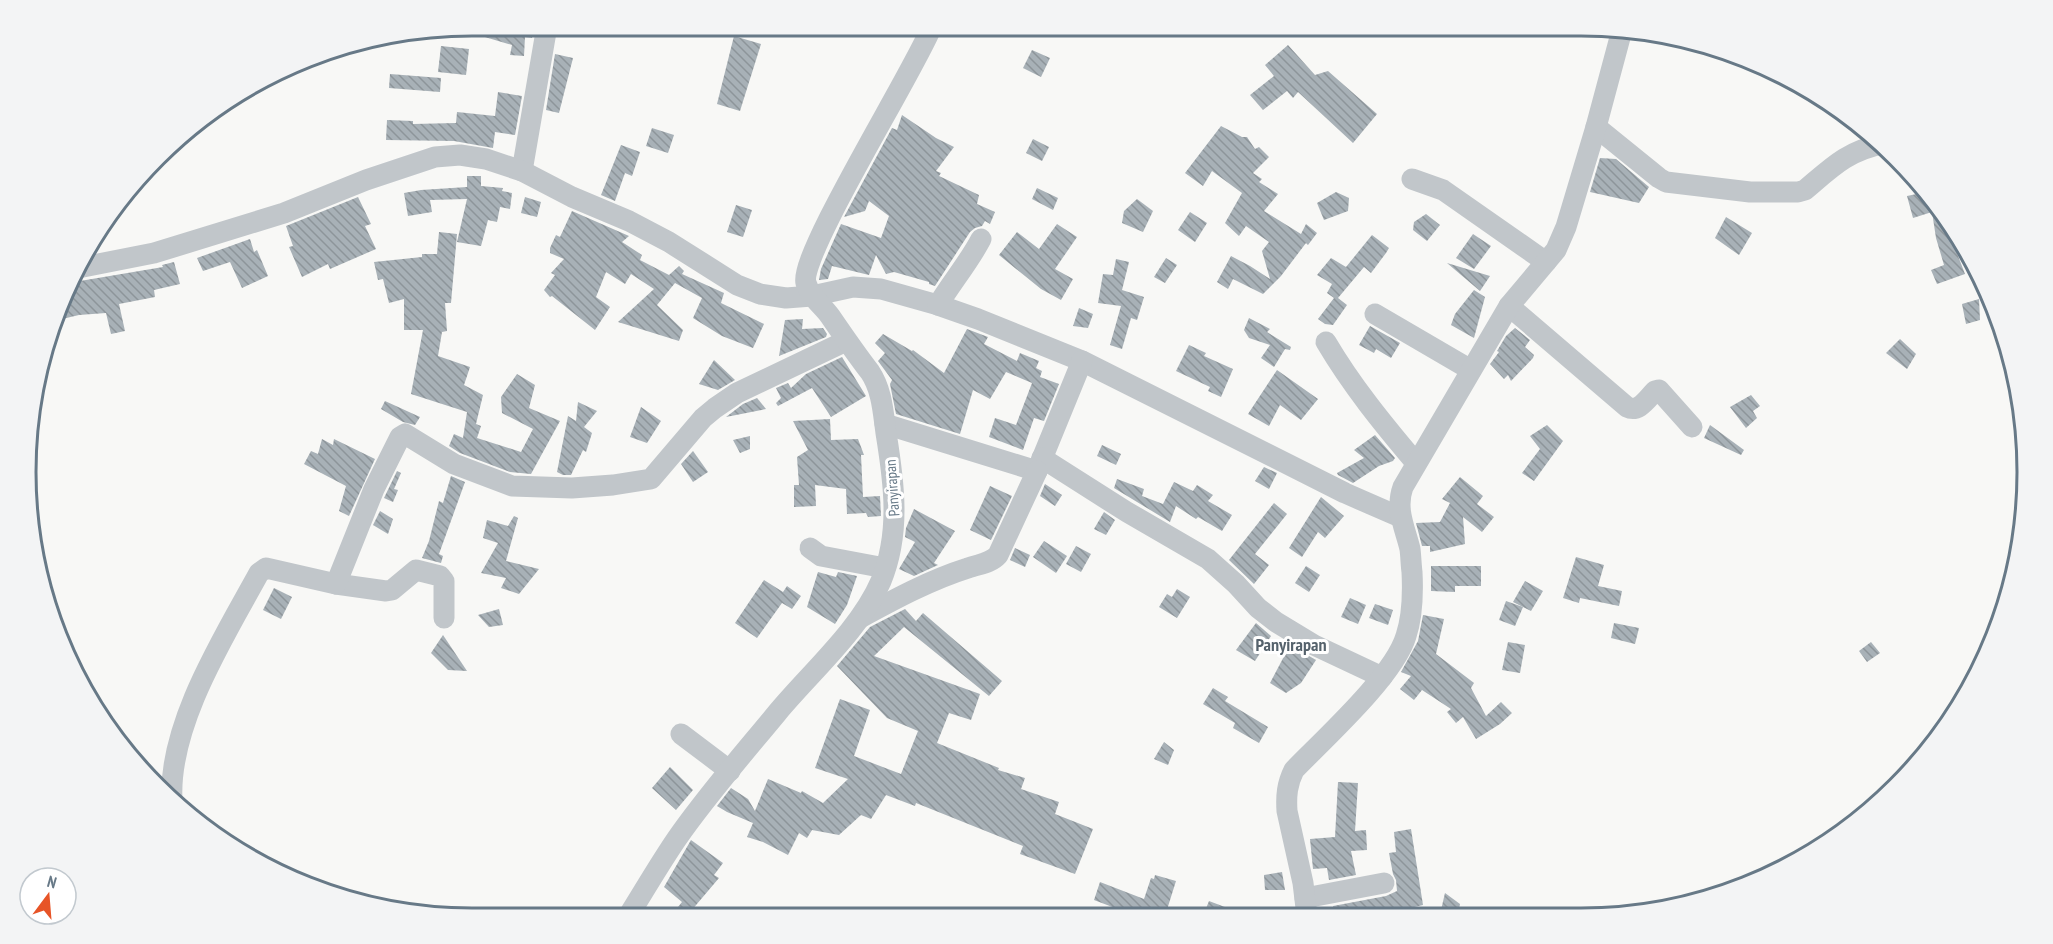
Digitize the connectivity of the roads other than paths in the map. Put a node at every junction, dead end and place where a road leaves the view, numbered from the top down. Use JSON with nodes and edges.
{"nodes":[{"id":1,"x":545,"y":36,"type":"edge"},
{"id":2,"x":927,"y":36,"type":"edge"},
{"id":3,"x":1620,"y":38,"type":"edge"},
{"id":4,"x":1596,"y":127,"type":"junction"},
{"id":5,"x":1872,"y":148,"type":"edge"},
{"id":6,"x":522,"y":171,"type":"junction"},
{"id":7,"x":1412,"y":179,"type":"dead end"},
{"id":8,"x":981,"y":239,"type":"dead end"},
{"id":9,"x":1546,"y":262,"type":"junction"},
{"id":10,"x":88,"y":266,"type":"edge"},
{"id":11,"x":812,"y":296,"type":"junction"},
{"id":12,"x":938,"y":305,"type":"junction"},
{"id":13,"x":1509,"y":306,"type":"junction"},
{"id":14,"x":1375,"y":314,"type":"dead end"},
{"id":15,"x":846,"y":341,"type":"junction"},
{"id":16,"x":1326,"y":342,"type":"dead end"},
{"id":17,"x":1082,"y":361,"type":"junction"},
{"id":18,"x":1471,"y":370,"type":"junction"},
{"id":19,"x":885,"y":424,"type":"junction"},
{"id":20,"x":1692,"y":428,"type":"dead end"},
{"id":21,"x":1416,"y":463,"type":"junction"},
{"id":22,"x":1040,"y":464,"type":"junction"},
{"id":23,"x":1400,"y":517,"type":"junction"},
{"id":24,"x":810,"y":548,"type":"dead end"},
{"id":25,"x":885,"y":568,"type":"junction"},
{"id":26,"x":336,"y":584,"type":"junction"},
{"id":27,"x":444,"y":618,"type":"dead end"},
{"id":28,"x":857,"y":619,"type":"junction"},
{"id":29,"x":1382,"y":677,"type":"junction"},
{"id":30,"x":681,"y":734,"type":"dead end"},
{"id":31,"x":730,"y":771,"type":"junction"},
{"id":32,"x":171,"y":787,"type":"edge"},
{"id":33,"x":1384,"y":884,"type":"dead end"},
{"id":34,"x":1306,"y":907,"type":"edge"},
{"id":35,"x":633,"y":908,"type":"edge"}],
"edges":[{"from":1,"to":6,"type":"street"},
{"from":2,"to":11,"type":"street"},
{"from":3,"to":4,"type":"street"},
{"from":4,"to":5,"type":"street"},
{"from":4,"to":9,"type":"street"},
{"from":6,"to":10,"type":"street"},
{"from":6,"to":11,"type":"street"},
{"from":7,"to":9,"type":"street"},
{"from":8,"to":12,"type":"street"},
{"from":9,"to":13,"type":"street"},
{"from":11,"to":12,"type":"street"},
{"from":11,"to":15,"type":"street","name":"Panyirapan"},
{"from":12,"to":17,"type":"street"},
{"from":13,"to":18,"type":"street"},
{"from":13,"to":20,"type":"street"},
{"from":14,"to":18,"type":"street"},
{"from":15,"to":19,"type":"street","name":"Panyirapan"},
{"from":15,"to":26,"type":"street"},
{"from":16,"to":21,"type":"street"},
{"from":17,"to":22,"type":"street"},
{"from":17,"to":23,"type":"street"},
{"from":18,"to":21,"type":"street"},
{"from":19,"to":22,"type":"street"},
{"from":19,"to":25,"type":"street","name":"Panyirapan"},
{"from":21,"to":23,"type":"street"},
{"from":22,"to":28,"type":"street"},
{"from":22,"to":29,"type":"street"},
{"from":23,"to":29,"type":"street"},
{"from":24,"to":25,"type":"street"},
{"from":25,"to":28,"type":"street","name":"Panyirapan"},
{"from":26,"to":27,"type":"street"},
{"from":26,"to":32,"type":"street"},
{"from":28,"to":31,"type":"street","name":"Panyirapan"},
{"from":29,"to":34,"type":"street"},
{"from":30,"to":31,"type":"street"},
{"from":31,"to":35,"type":"street","name":"Panyirapan"},
{"from":33,"to":34,"type":"street"}]}
